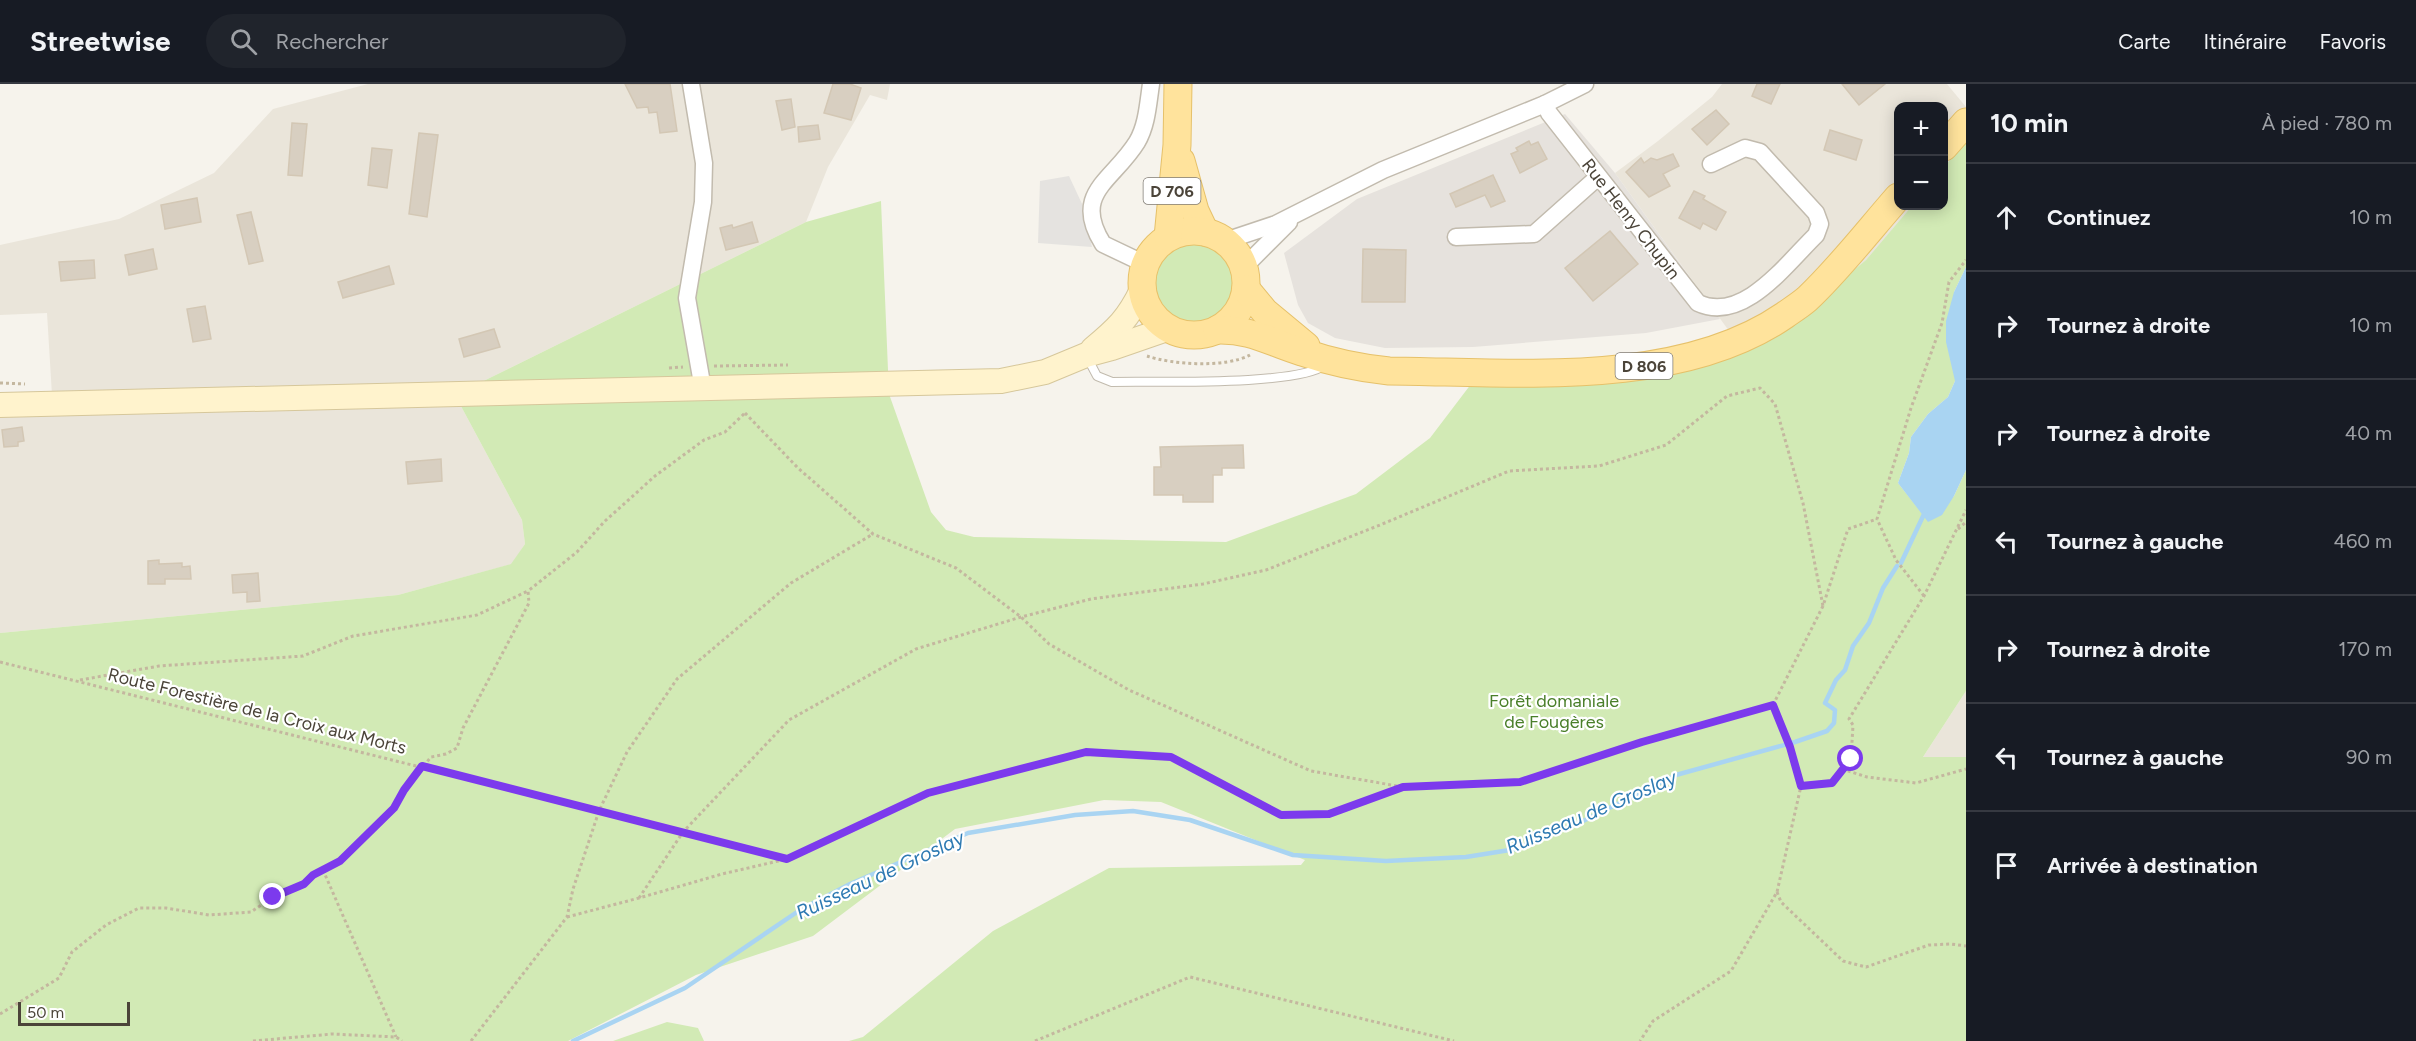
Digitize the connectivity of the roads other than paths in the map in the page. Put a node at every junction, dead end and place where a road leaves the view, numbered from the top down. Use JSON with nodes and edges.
{"nodes":[{"id":1,"x":691,"y":84,"type":"edge"},
{"id":2,"x":1151,"y":84,"type":"edge"},
{"id":3,"x":1178,"y":84,"type":"edge"},
{"id":4,"x":1585,"y":84,"type":"edge"},
{"id":5,"x":1545,"y":104,"type":"junction"},
{"id":6,"x":1966,"y":122,"type":"edge"},
{"id":7,"x":1948,"y":142,"type":"edge"},
{"id":8,"x":1177,"y":145,"type":"junction"},
{"id":9,"x":1711,"y":164,"type":"dead end"},
{"id":10,"x":1598,"y":177,"type":"junction"},
{"id":11,"x":1894,"y":203,"type":"edge"},
{"id":12,"x":1299,"y":214,"type":"junction"},
{"id":13,"x":1215,"y":236,"type":"junction"},
{"id":14,"x":1168,"y":237,"type":"junction"},
{"id":15,"x":1456,"y":237,"type":"dead end"},
{"id":16,"x":1143,"y":277,"type":"junction"},
{"id":17,"x":1245,"y":278,"type":"junction"},
{"id":18,"x":1167,"y":329,"type":"junction"},
{"id":19,"x":1217,"y":330,"type":"junction"},
{"id":20,"x":1086,"y":355,"type":"junction"},
{"id":21,"x":1324,"y":359,"type":"junction"},
{"id":22,"x":703,"y":389,"type":"junction"},
{"id":23,"x":0,"y":405,"type":"edge"}],
"edges":[{"from":1,"to":22,"type":"street"},
{"from":2,"to":16,"type":"street"},
{"from":3,"to":8,"type":"main road","number":"D 706"},
{"from":4,"to":5,"type":"street"},
{"from":5,"to":10,"type":"street","name":"Rue Henry Chupin"},
{"from":5,"to":12,"type":"street"},
{"from":6,"to":7,"type":"main road"},
{"from":8,"to":13,"type":"main road","number":"D 706"},
{"from":8,"to":14,"type":"main road","number":"D 706"},
{"from":9,"to":10,"type":"street","name":"Rue Henry Chupin"},
{"from":10,"to":15,"type":"street"},
{"from":11,"to":21,"type":"main road","number":"D 806"},
{"from":12,"to":13,"type":"street"},
{"from":12,"to":17,"type":"street"},
{"from":13,"to":14,"type":"main road"},
{"from":13,"to":17,"type":"main road"},
{"from":14,"to":16,"type":"main road"},
{"from":16,"to":18,"type":"main road"},
{"from":16,"to":20,"type":"main road"},
{"from":17,"to":19,"type":"main road"},
{"from":17,"to":21,"type":"main road","number":"D 806"},
{"from":18,"to":19,"type":"main road"},
{"from":18,"to":20,"type":"main road"},
{"from":19,"to":21,"type":"main road","number":"D 806"},
{"from":20,"to":21,"type":"lane"},
{"from":20,"to":22,"type":"main road"},
{"from":22,"to":23,"type":"main road"}]}
